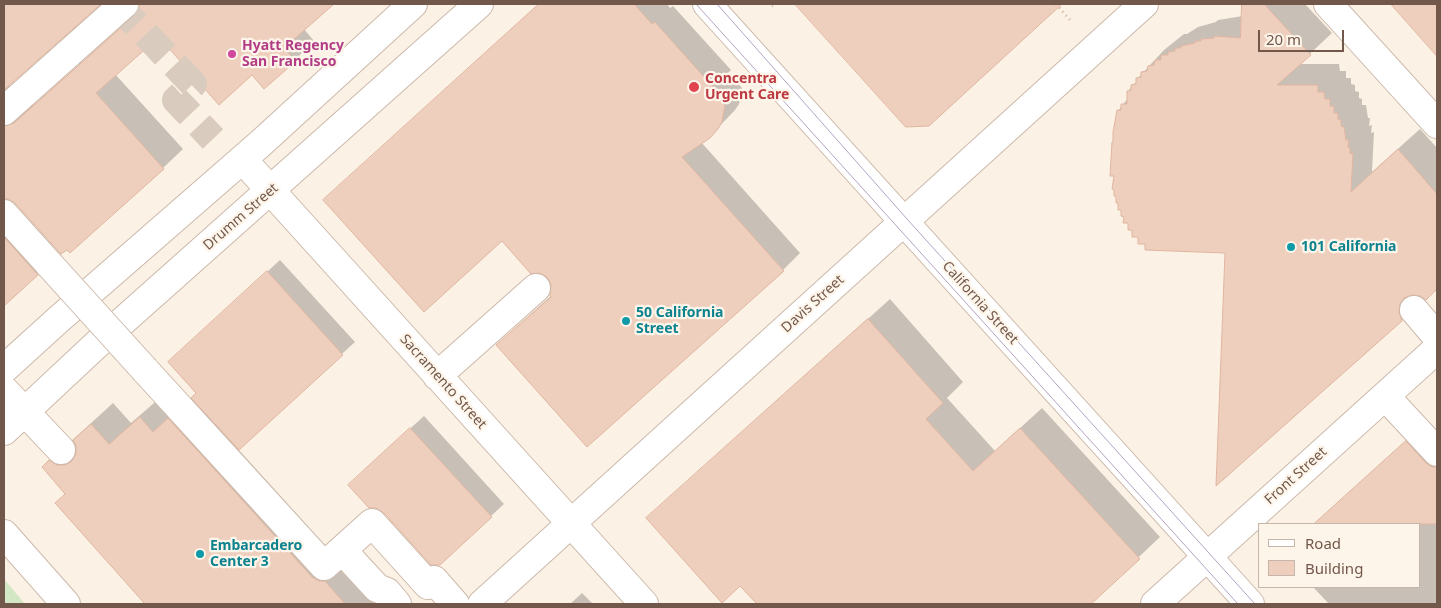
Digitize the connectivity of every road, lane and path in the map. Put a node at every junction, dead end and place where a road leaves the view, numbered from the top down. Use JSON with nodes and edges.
{"nodes":[{"id":1,"x":124,"y":4,"type":"edge"},
{"id":2,"x":413,"y":4,"type":"edge"},
{"id":3,"x":479,"y":4,"type":"edge"},
{"id":4,"x":707,"y":4,"type":"edge"},
{"id":5,"x":1056,"y":4,"type":"edge"},
{"id":6,"x":1144,"y":4,"type":"edge"},
{"id":7,"x":1328,"y":4,"type":"edge"},
{"id":8,"x":1071,"y":21,"type":"dead end"},
{"id":9,"x":4,"y":111,"type":"edge"},
{"id":10,"x":1437,"y":124,"type":"edge"},
{"id":11,"x":243,"y":160,"type":"junction"},
{"id":12,"x":270,"y":190,"type":"junction"},
{"id":13,"x":4,"y":214,"type":"edge"},
{"id":14,"x":904,"y":221,"type":"junction"},
{"id":15,"x":536,"y":288,"type":"dead end"},
{"id":16,"x":1414,"y":310,"type":"dead end"},
{"id":17,"x":1437,"y":337,"type":"edge"},
{"id":18,"x":1437,"y":349,"type":"edge"},
{"id":19,"x":4,"y":369,"type":"edge"},
{"id":20,"x":437,"y":376,"type":"junction"},
{"id":21,"x":4,"y":390,"type":"edge"},
{"id":22,"x":1385,"y":396,"type":"junction"},
{"id":23,"x":24,"y":412,"type":"junction"},
{"id":24,"x":4,"y":431,"type":"edge"},
{"id":25,"x":60,"y":450,"type":"dead end"},
{"id":26,"x":1437,"y":452,"type":"edge"},
{"id":27,"x":571,"y":523,"type":"junction"},
{"id":28,"x":4,"y":534,"type":"edge"},
{"id":29,"x":342,"y":550,"type":"junction"},
{"id":30,"x":1207,"y":557,"type":"junction"},
{"id":31,"x":392,"y":598,"type":"edge"},
{"id":32,"x":66,"y":604,"type":"edge"},
{"id":33,"x":455,"y":604,"type":"edge"},
{"id":34,"x":482,"y":604,"type":"edge"},
{"id":35,"x":644,"y":604,"type":"edge"},
{"id":36,"x":1155,"y":604,"type":"edge"},
{"id":37,"x":1250,"y":604,"type":"edge"}],
"edges":[{"from":1,"to":9,"type":"street","bridge":true},
{"from":2,"to":11,"type":"street"},
{"from":3,"to":12,"type":"street","name":"Drumm Street"},
{"from":4,"to":14,"type":"street","name":"California Street"},
{"from":5,"to":8,"type":"path"},
{"from":6,"to":14,"type":"street","name":"Davis Street"},
{"from":7,"to":10,"type":"street"},
{"from":11,"to":12,"type":"street","name":"Sacramento Street"},
{"from":11,"to":19,"type":"street"},
{"from":12,"to":20,"type":"street","name":"Sacramento Street"},
{"from":12,"to":23,"type":"street","name":"Drumm Street"},
{"from":13,"to":29,"type":"street","bridge":true},
{"from":14,"to":27,"type":"street","name":"Davis Street"},
{"from":14,"to":30,"type":"street","name":"California Street"},
{"from":15,"to":20,"type":"street"},
{"from":16,"to":17,"type":"street"},
{"from":18,"to":22,"type":"street","name":"Front Street"},
{"from":20,"to":27,"type":"street","name":"Sacramento Street"},
{"from":21,"to":23,"type":"street"},
{"from":22,"to":26,"type":"street"},
{"from":22,"to":30,"type":"street","name":"Front Street"},
{"from":23,"to":24,"type":"street","name":"Drumm Street"},
{"from":23,"to":25,"type":"street"},
{"from":27,"to":34,"type":"street","name":"Davis Street"},
{"from":27,"to":35,"type":"street","name":"Sacramento Street"},
{"from":28,"to":32,"type":"street"},
{"from":29,"to":31,"type":"street"},
{"from":29,"to":33,"type":"street"},
{"from":30,"to":36,"type":"street","name":"Front Street"},
{"from":30,"to":37,"type":"street","name":"California Street"}]}
